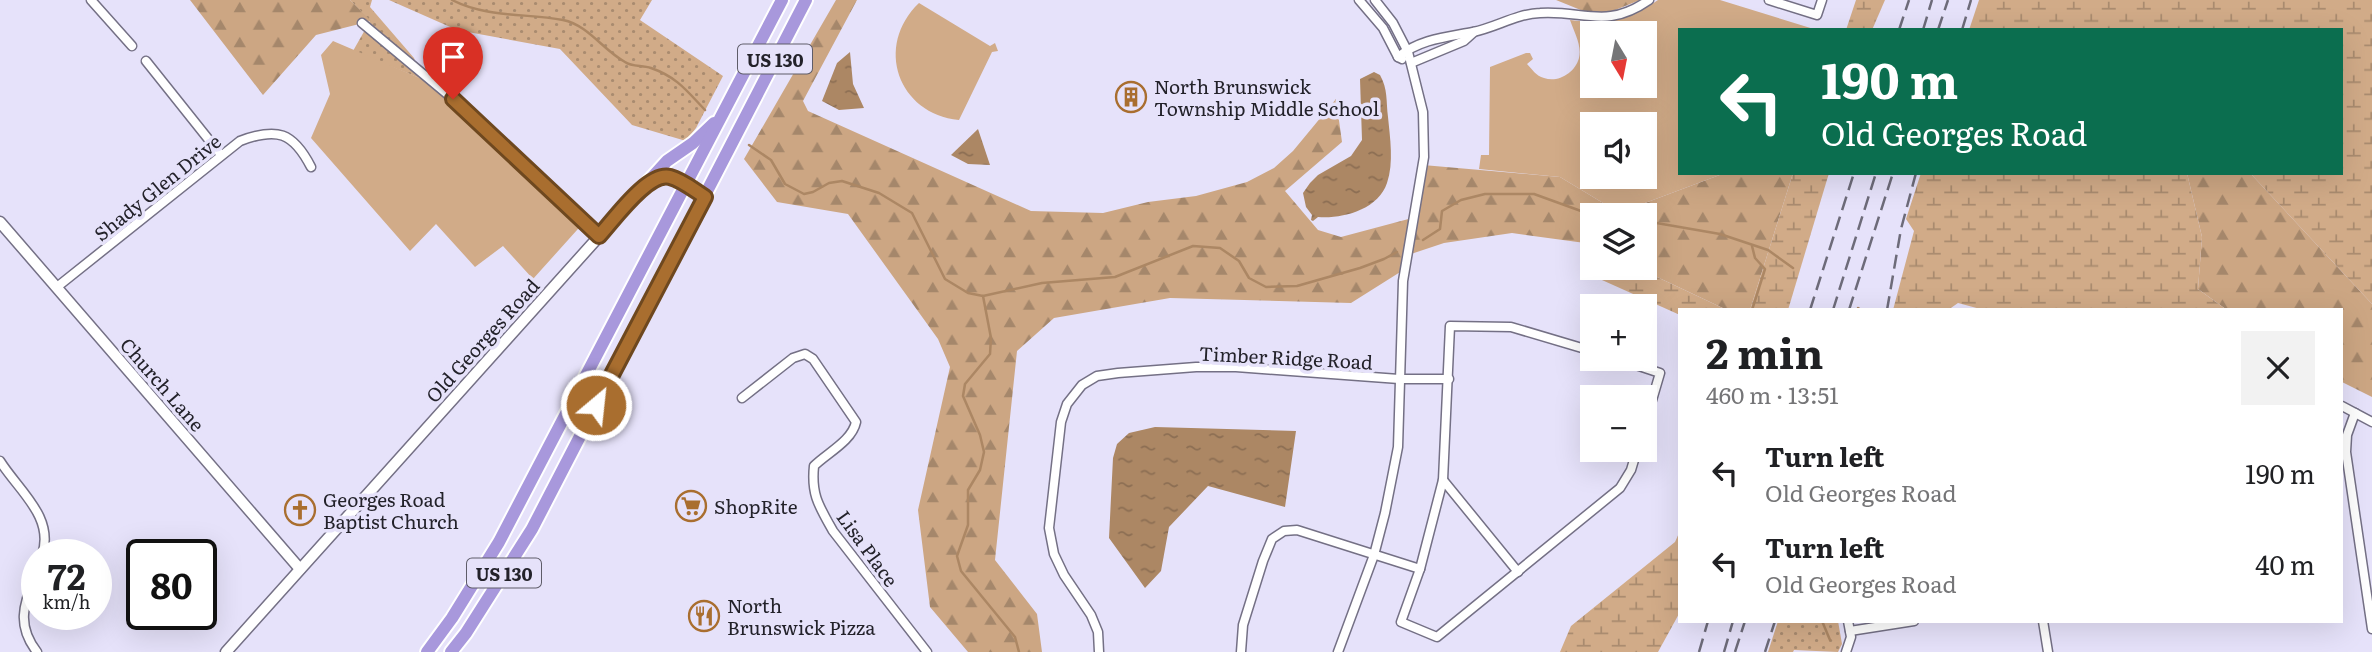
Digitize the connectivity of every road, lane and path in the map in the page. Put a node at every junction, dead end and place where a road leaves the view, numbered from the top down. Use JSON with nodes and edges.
{"nodes":[{"id":1,"x":91,"y":0,"type":"edge"},
{"id":2,"x":782,"y":0,"type":"edge"},
{"id":3,"x":1359,"y":0,"type":"edge"},
{"id":4,"x":1376,"y":0,"type":"edge"},
{"id":5,"x":1649,"y":0,"type":"edge"},
{"id":6,"x":1769,"y":0,"type":"edge"},
{"id":7,"x":1822,"y":0,"type":"edge"},
{"id":8,"x":806,"y":1,"type":"edge"},
{"id":9,"x":362,"y":23,"type":"dead end"},
{"id":10,"x":1474,"y":32,"type":"junction"},
{"id":11,"x":132,"y":46,"type":"dead end"},
{"id":12,"x":1406,"y":50,"type":"junction"},
{"id":13,"x":1398,"y":57,"type":"junction"},
{"id":14,"x":146,"y":61,"type":"dead end"},
{"id":15,"x":1410,"y":63,"type":"junction"},
{"id":16,"x":722,"y":116,"type":"junction"},
{"id":17,"x":221,"y":155,"type":"junction"},
{"id":18,"x":311,"y":167,"type":"dead end"},
{"id":19,"x":646,"y":184,"type":"junction"},
{"id":20,"x":685,"y":185,"type":"junction"},
{"id":21,"x":705,"y":197,"type":"junction"},
{"id":22,"x":0,"y":222,"type":"edge"},
{"id":23,"x":599,"y":236,"type":"junction"},
{"id":24,"x":57,"y":287,"type":"junction"},
{"id":25,"x":1580,"y":347,"type":"edge"},
{"id":26,"x":1654,"y":371,"type":"edge"},
{"id":27,"x":1399,"y":379,"type":"junction"},
{"id":28,"x":1449,"y":379,"type":"junction"},
{"id":29,"x":1656,"y":385,"type":"edge"},
{"id":30,"x":742,"y":398,"type":"dead end"},
{"id":31,"x":2343,"y":407,"type":"edge"},
{"id":32,"x":2356,"y":413,"type":"junction"},
{"id":33,"x":2372,"y":422,"type":"edge"},
{"id":34,"x":0,"y":461,"type":"edge"},
{"id":35,"x":1633,"y":462,"type":"edge"},
{"id":36,"x":1443,"y":480,"type":"junction"},
{"id":37,"x":45,"y":539,"type":"edge"},
{"id":38,"x":1374,"y":555,"type":"junction"},
{"id":39,"x":300,"y":569,"type":"junction"},
{"id":40,"x":1420,"y":569,"type":"junction"},
{"id":41,"x":1518,"y":572,"type":"junction"},
{"id":42,"x":1848,"y":623,"type":"edge"},
{"id":43,"x":1901,"y":623,"type":"edge"},
{"id":44,"x":2043,"y":623,"type":"edge"},
{"id":45,"x":2372,"y":629,"type":"edge"},
{"id":46,"x":26,"y":630,"type":"edge"},
{"id":47,"x":1850,"y":631,"type":"junction"},
{"id":48,"x":466,"y":633,"type":"junction"},
{"id":49,"x":37,"y":652,"type":"edge"},
{"id":50,"x":226,"y":652,"type":"edge"},
{"id":51,"x":427,"y":652,"type":"edge"},
{"id":52,"x":451,"y":652,"type":"edge"},
{"id":53,"x":460,"y":652,"type":"edge"},
{"id":54,"x":927,"y":652,"type":"edge"},
{"id":55,"x":1099,"y":652,"type":"edge"},
{"id":56,"x":1241,"y":652,"type":"edge"},
{"id":57,"x":1338,"y":652,"type":"edge"},
{"id":58,"x":1846,"y":652,"type":"edge"},
{"id":59,"x":2048,"y":652,"type":"edge"}],
"edges":[{"from":1,"to":11,"type":"street"},
{"from":2,"to":16,"type":"highway","number":"US 130"},
{"from":3,"to":13,"type":"street"},
{"from":4,"to":12,"type":"street"},
{"from":5,"to":10,"type":"street"},
{"from":6,"to":7,"type":"street"},
{"from":8,"to":21,"type":"highway","number":"US 130"},
{"from":9,"to":23,"type":"street"},
{"from":10,"to":12,"type":"street"},
{"from":10,"to":15,"type":"street"},
{"from":12,"to":13,"type":"street"},
{"from":12,"to":15,"type":"street"},
{"from":13,"to":15,"type":"street"},
{"from":14,"to":17,"type":"street"},
{"from":15,"to":27,"type":"street"},
{"from":16,"to":19,"type":"highway"},
{"from":16,"to":20,"type":"highway","number":"US 130"},
{"from":17,"to":18,"type":"street","name":"Shady Glen Drive"},
{"from":17,"to":24,"type":"street","name":"Shady Glen Drive"},
{"from":19,"to":20,"type":"street"},
{"from":19,"to":23,"type":"street","name":"Old Georges Road"},
{"from":20,"to":21,"type":"street"},
{"from":20,"to":51,"type":"highway","number":"US 130"},
{"from":21,"to":48,"type":"highway","number":"US 130"},
{"from":22,"to":24,"type":"street","name":"Church Lane"},
{"from":23,"to":39,"type":"street","name":"Old Georges Road"},
{"from":24,"to":39,"type":"street","name":"Church Lane"},
{"from":25,"to":28,"type":"street"},
{"from":26,"to":29,"type":"street"},
{"from":27,"to":28,"type":"street","name":"Timber Ridge Road"},
{"from":27,"to":38,"type":"street"},
{"from":27,"to":55,"type":"street","name":"Timber Ridge Road"},
{"from":28,"to":36,"type":"street"},
{"from":30,"to":54,"type":"street","name":"Lisa Place"},
{"from":31,"to":32,"type":"street"},
{"from":32,"to":33,"type":"street"},
{"from":32,"to":45,"type":"street"},
{"from":34,"to":37,"type":"street"},
{"from":35,"to":41,"type":"street"},
{"from":36,"to":40,"type":"street"},
{"from":36,"to":41,"type":"street"},
{"from":38,"to":40,"type":"street"},
{"from":38,"to":56,"type":"street"},
{"from":38,"to":57,"type":"street"},
{"from":39,"to":50,"type":"street","name":"Old Georges Road"},
{"from":40,"to":41,"type":"street"},
{"from":42,"to":47,"type":"street"},
{"from":43,"to":47,"type":"street"},
{"from":44,"to":59,"type":"street"},
{"from":46,"to":49,"type":"street"},
{"from":47,"to":58,"type":"street"},
{"from":48,"to":52,"type":"highway","number":"US 130"},
{"from":48,"to":53,"type":"highway"}]}
